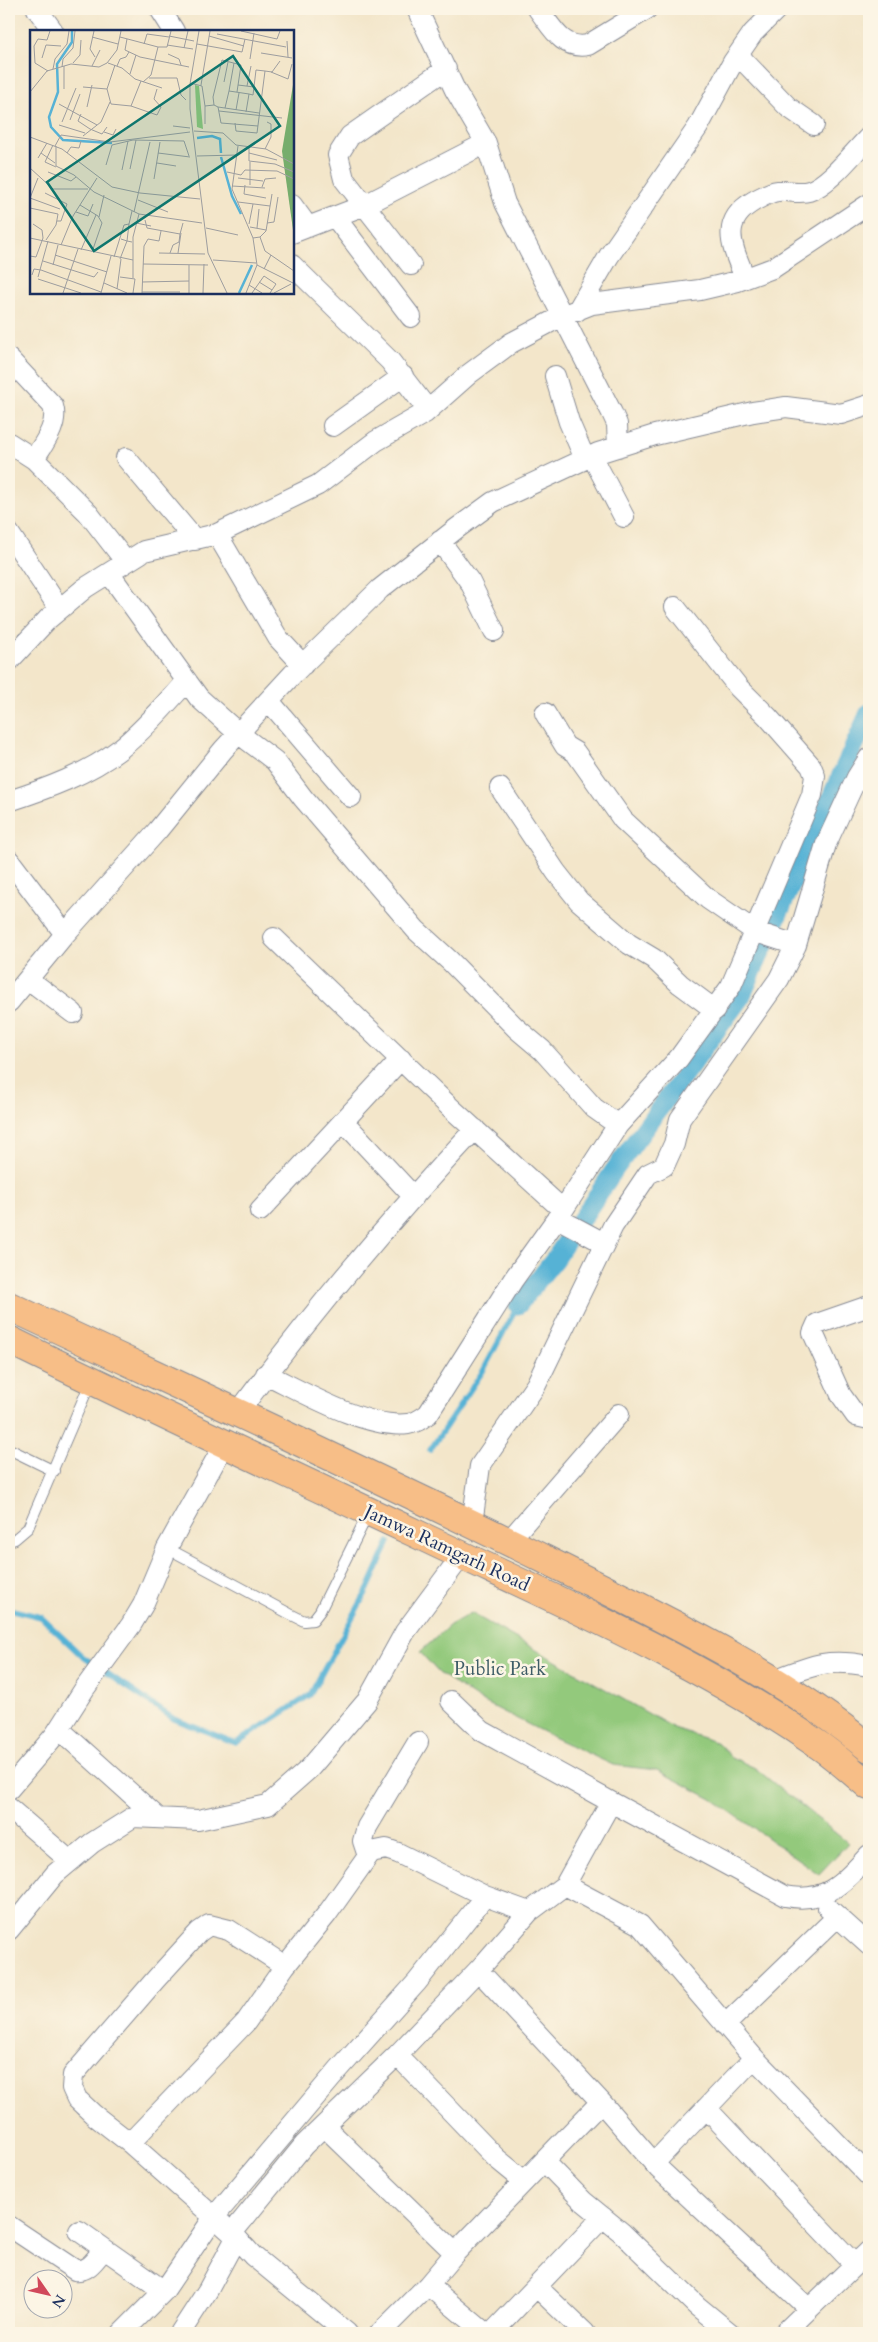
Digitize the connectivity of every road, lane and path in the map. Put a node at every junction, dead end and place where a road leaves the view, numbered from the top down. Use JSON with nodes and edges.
{"nodes":[{"id":1,"x":37,"y":9,"type":"edge"},
{"id":2,"x":160,"y":9,"type":"edge"},
{"id":3,"x":417,"y":9,"type":"edge"},
{"id":4,"x":538,"y":9,"type":"edge"},
{"id":5,"x":647,"y":9,"type":"edge"},
{"id":6,"x":777,"y":9,"type":"edge"},
{"id":7,"x":52,"y":30,"type":"edge"},
{"id":8,"x":173,"y":30,"type":"edge"},
{"id":9,"x":738,"y":55,"type":"junction"},
{"id":10,"x":446,"y":69,"type":"junction"},
{"id":11,"x":814,"y":124,"type":"dead end"},
{"id":12,"x":869,"y":138,"type":"edge"},
{"id":13,"x":486,"y":143,"type":"junction"},
{"id":14,"x":869,"y":204,"type":"edge"},
{"id":15,"x":365,"y":205,"type":"junction"},
{"id":16,"x":294,"y":211,"type":"edge"},
{"id":17,"x":335,"y":217,"type":"junction"},
{"id":18,"x":300,"y":230,"type":"edge"},
{"id":19,"x":411,"y":265,"type":"dead end"},
{"id":20,"x":294,"y":267,"type":"edge"},
{"id":21,"x":745,"y":278,"type":"junction"},
{"id":22,"x":569,"y":313,"type":"junction"},
{"id":23,"x":411,"y":317,"type":"dead end"},
{"id":24,"x":9,"y":359,"type":"edge"},
{"id":25,"x":403,"y":376,"type":"junction"},
{"id":26,"x":555,"y":376,"type":"dead end"},
{"id":27,"x":869,"y":405,"type":"edge"},
{"id":28,"x":428,"y":410,"type":"junction"},
{"id":29,"x":333,"y":426,"type":"dead end"},
{"id":30,"x":9,"y":443,"type":"edge"},
{"id":31,"x":618,"y":447,"type":"junction"},
{"id":32,"x":126,"y":458,"type":"dead end"},
{"id":33,"x":588,"y":458,"type":"junction"},
{"id":34,"x":34,"y":459,"type":"junction"},
{"id":35,"x":624,"y":517,"type":"dead end"},
{"id":36,"x":9,"y":533,"type":"edge"},
{"id":37,"x":217,"y":534,"type":"junction"},
{"id":38,"x":196,"y":540,"type":"junction"},
{"id":39,"x":440,"y":541,"type":"junction"},
{"id":40,"x":126,"y":562,"type":"junction"},
{"id":41,"x":109,"y":573,"type":"junction"},
{"id":42,"x":675,"y":607,"type":"dead end"},
{"id":43,"x":59,"y":608,"type":"junction"},
{"id":44,"x":494,"y":630,"type":"dead end"},
{"id":45,"x":9,"y":661,"type":"edge"},
{"id":46,"x":303,"y":665,"type":"junction"},
{"id":47,"x":187,"y":680,"type":"junction"},
{"id":48,"x":269,"y":701,"type":"junction"},
{"id":49,"x":545,"y":714,"type":"dead end"},
{"id":50,"x":238,"y":733,"type":"junction"},
{"id":51,"x":869,"y":758,"type":"edge"},
{"id":52,"x":500,"y":788,"type":"dead end"},
{"id":53,"x":351,"y":797,"type":"dead end"},
{"id":54,"x":9,"y":801,"type":"edge"},
{"id":55,"x":9,"y":860,"type":"edge"},
{"id":56,"x":759,"y":933,"type":"junction"},
{"id":57,"x":65,"y":934,"type":"junction"},
{"id":58,"x":274,"y":938,"type":"dead end"},
{"id":59,"x":792,"y":944,"type":"junction"},
{"id":60,"x":28,"y":979,"type":"junction"},
{"id":61,"x":9,"y":1002,"type":"edge"},
{"id":62,"x":715,"y":1010,"type":"junction"},
{"id":63,"x":72,"y":1013,"type":"dead end"},
{"id":64,"x":401,"y":1059,"type":"junction"},
{"id":65,"x":343,"y":1121,"type":"junction"},
{"id":66,"x":618,"y":1125,"type":"junction"},
{"id":67,"x":475,"y":1129,"type":"junction"},
{"id":68,"x":414,"y":1197,"type":"junction"},
{"id":69,"x":260,"y":1210,"type":"dead end"},
{"id":70,"x":561,"y":1216,"type":"junction"},
{"id":71,"x":596,"y":1239,"type":"junction"},
{"id":72,"x":9,"y":1306,"type":"edge"},
{"id":73,"x":869,"y":1306,"type":"edge"},
{"id":74,"x":9,"y":1340,"type":"edge"},
{"id":75,"x":266,"y":1374,"type":"junction"},
{"id":76,"x":91,"y":1381,"type":"junction"},
{"id":77,"x":237,"y":1414,"type":"junction"},
{"id":78,"x":619,"y":1414,"type":"dead end"},
{"id":79,"x":869,"y":1419,"type":"edge"},
{"id":80,"x":224,"y":1444,"type":"junction"},
{"id":81,"x":9,"y":1449,"type":"edge"},
{"id":82,"x":54,"y":1471,"type":"junction"},
{"id":83,"x":376,"y":1514,"type":"junction"},
{"id":84,"x":472,"y":1524,"type":"junction"},
{"id":85,"x":9,"y":1542,"type":"edge"},
{"id":86,"x":508,"y":1542,"type":"junction"},
{"id":87,"x":167,"y":1548,"type":"junction"},
{"id":88,"x":462,"y":1554,"type":"junction"},
{"id":89,"x":869,"y":1666,"type":"edge"},
{"id":90,"x":774,"y":1680,"type":"junction"},
{"id":91,"x":451,"y":1701,"type":"dead end"},
{"id":92,"x":59,"y":1729,"type":"junction"},
{"id":93,"x":418,"y":1742,"type":"dead end"},
{"id":94,"x":869,"y":1748,"type":"edge"},
{"id":95,"x":869,"y":1786,"type":"edge"},
{"id":96,"x":9,"y":1789,"type":"edge"},
{"id":97,"x":611,"y":1802,"type":"junction"},
{"id":98,"x":9,"y":1808,"type":"edge"},
{"id":99,"x":158,"y":1818,"type":"junction"},
{"id":100,"x":368,"y":1856,"type":"junction"},
{"id":101,"x":869,"y":1856,"type":"edge"},
{"id":102,"x":70,"y":1861,"type":"junction"},
{"id":103,"x":565,"y":1885,"type":"junction"},
{"id":104,"x":485,"y":1896,"type":"junction"},
{"id":105,"x":818,"y":1898,"type":"junction"},
{"id":106,"x":529,"y":1912,"type":"junction"},
{"id":107,"x":837,"y":1917,"type":"junction"},
{"id":108,"x":9,"y":1930,"type":"edge"},
{"id":109,"x":869,"y":1945,"type":"edge"},
{"id":110,"x":285,"y":1966,"type":"junction"},
{"id":111,"x":478,"y":1970,"type":"junction"},
{"id":112,"x":726,"y":2025,"type":"junction"},
{"id":113,"x":397,"y":2055,"type":"junction"},
{"id":114,"x":754,"y":2058,"type":"junction"},
{"id":115,"x":601,"y":2102,"type":"junction"},
{"id":116,"x":706,"y":2108,"type":"junction"},
{"id":117,"x":324,"y":2126,"type":"junction"},
{"id":118,"x":130,"y":2143,"type":"junction"},
{"id":119,"x":544,"y":2161,"type":"junction"},
{"id":120,"x":654,"y":2163,"type":"junction"},
{"id":121,"x":869,"y":2176,"type":"edge"},
{"id":122,"x":524,"y":2181,"type":"junction"},
{"id":123,"x":214,"y":2217,"type":"junction"},
{"id":124,"x":603,"y":2218,"type":"junction"},
{"id":125,"x":9,"y":2226,"type":"edge"},
{"id":126,"x":79,"y":2231,"type":"dead end"},
{"id":127,"x":234,"y":2236,"type":"junction"},
{"id":128,"x":104,"y":2249,"type":"junction"},
{"id":129,"x":455,"y":2253,"type":"junction"},
{"id":130,"x":862,"y":2258,"type":"edge"},
{"id":131,"x":428,"y":2285,"type":"junction"},
{"id":132,"x":538,"y":2288,"type":"junction"},
{"id":133,"x":164,"y":2291,"type":"junction"},
{"id":134,"x":809,"y":2309,"type":"junction"},
{"id":135,"x":122,"y":2333,"type":"edge"},
{"id":136,"x":180,"y":2333,"type":"edge"},
{"id":137,"x":347,"y":2333,"type":"edge"},
{"id":138,"x":380,"y":2333,"type":"edge"},
{"id":139,"x":485,"y":2333,"type":"edge"},
{"id":140,"x":492,"y":2333,"type":"edge"},
{"id":141,"x":585,"y":2333,"type":"edge"},
{"id":142,"x":730,"y":2333,"type":"edge"},
{"id":143,"x":784,"y":2333,"type":"edge"}],
"edges":[{"from":1,"to":7,"type":"street"},
{"from":2,"to":8,"type":"street"},
{"from":3,"to":10,"type":"street"},
{"from":4,"to":5,"type":"street"},
{"from":6,"to":9,"type":"street"},
{"from":9,"to":11,"type":"street"},
{"from":9,"to":22,"type":"street"},
{"from":10,"to":13,"type":"street"},
{"from":10,"to":15,"type":"street"},
{"from":12,"to":21,"type":"street"},
{"from":13,"to":15,"type":"street"},
{"from":13,"to":22,"type":"street"},
{"from":14,"to":21,"type":"street"},
{"from":15,"to":17,"type":"street"},
{"from":15,"to":19,"type":"street"},
{"from":16,"to":18,"type":"street"},
{"from":17,"to":18,"type":"street"},
{"from":17,"to":23,"type":"street"},
{"from":20,"to":25,"type":"street"},
{"from":21,"to":22,"type":"street"},
{"from":22,"to":28,"type":"street"},
{"from":22,"to":31,"type":"street"},
{"from":24,"to":34,"type":"street"},
{"from":25,"to":28,"type":"street"},
{"from":25,"to":29,"type":"street"},
{"from":26,"to":33,"type":"street"},
{"from":27,"to":31,"type":"street"},
{"from":28,"to":37,"type":"street"},
{"from":30,"to":34,"type":"street"},
{"from":31,"to":33,"type":"street"},
{"from":32,"to":38,"type":"street"},
{"from":33,"to":35,"type":"street"},
{"from":33,"to":39,"type":"street"},
{"from":34,"to":40,"type":"street"},
{"from":36,"to":43,"type":"street"},
{"from":37,"to":38,"type":"street"},
{"from":37,"to":46,"type":"street"},
{"from":38,"to":40,"type":"street"},
{"from":39,"to":44,"type":"street"},
{"from":39,"to":46,"type":"street"},
{"from":40,"to":41,"type":"street"},
{"from":41,"to":43,"type":"street"},
{"from":41,"to":47,"type":"street"},
{"from":42,"to":56,"type":"street"},
{"from":43,"to":45,"type":"street"},
{"from":46,"to":48,"type":"street"},
{"from":47,"to":50,"type":"street"},
{"from":47,"to":54,"type":"street"},
{"from":48,"to":50,"type":"street"},
{"from":48,"to":53,"type":"street"},
{"from":49,"to":56,"type":"street"},
{"from":50,"to":57,"type":"street"},
{"from":50,"to":66,"type":"street"},
{"from":51,"to":59,"type":"street"},
{"from":52,"to":62,"type":"street"},
{"from":55,"to":57,"type":"street"},
{"from":56,"to":59,"type":"street"},
{"from":56,"to":62,"type":"street"},
{"from":57,"to":60,"type":"street"},
{"from":58,"to":64,"type":"street"},
{"from":59,"to":71,"type":"street"},
{"from":60,"to":61,"type":"street"},
{"from":60,"to":63,"type":"street"},
{"from":62,"to":66,"type":"street"},
{"from":64,"to":65,"type":"street"},
{"from":64,"to":67,"type":"street"},
{"from":65,"to":68,"type":"street"},
{"from":65,"to":69,"type":"street"},
{"from":66,"to":70,"type":"street"},
{"from":67,"to":68,"type":"street"},
{"from":67,"to":70,"type":"street"},
{"from":68,"to":75,"type":"street"},
{"from":70,"to":71,"type":"street"},
{"from":70,"to":75,"type":"street"},
{"from":71,"to":84,"type":"street"},
{"from":72,"to":77,"type":"highway","name":"Jamwa Ramgarh Road"},
{"from":73,"to":79,"type":"street"},
{"from":74,"to":76,"type":"highway","name":"Jamwa Ramgarh Road"},
{"from":75,"to":77,"type":"street"},
{"from":76,"to":80,"type":"highway","name":"Jamwa Ramgarh Road"},
{"from":76,"to":82,"type":"lane"},
{"from":77,"to":84,"type":"highway","name":"Jamwa Ramgarh Road"},
{"from":78,"to":86,"type":"street"},
{"from":80,"to":83,"type":"highway","name":"Jamwa Ramgarh Road"},
{"from":80,"to":87,"type":"street"},
{"from":81,"to":82,"type":"lane"},
{"from":82,"to":85,"type":"lane"},
{"from":83,"to":87,"type":"lane"},
{"from":83,"to":88,"type":"highway","name":"Jamwa Ramgarh Road"},
{"from":84,"to":86,"type":"highway","name":"Jamwa Ramgarh Road"},
{"from":86,"to":90,"type":"highway","name":"Jamwa Ramgarh Road"},
{"from":87,"to":92,"type":"street"},
{"from":88,"to":95,"type":"highway","name":"Jamwa Ramgarh Road"},
{"from":88,"to":99,"type":"street"},
{"from":89,"to":90,"type":"street"},
{"from":90,"to":94,"type":"highway","name":"Jamwa Ramgarh Road"},
{"from":91,"to":97,"type":"street"},
{"from":92,"to":96,"type":"street"},
{"from":92,"to":99,"type":"street"},
{"from":93,"to":100,"type":"street"},
{"from":97,"to":103,"type":"street"},
{"from":97,"to":105,"type":"street"},
{"from":98,"to":102,"type":"street"},
{"from":99,"to":102,"type":"street"},
{"from":100,"to":104,"type":"street"},
{"from":100,"to":110,"type":"street"},
{"from":101,"to":105,"type":"street"},
{"from":102,"to":108,"type":"street"},
{"from":103,"to":106,"type":"street"},
{"from":103,"to":112,"type":"street"},
{"from":104,"to":106,"type":"street"},
{"from":104,"to":123,"type":"street"},
{"from":105,"to":107,"type":"street"},
{"from":106,"to":111,"type":"street"},
{"from":107,"to":109,"type":"street"},
{"from":107,"to":112,"type":"street"},
{"from":110,"to":118,"type":"street"},
{"from":110,"to":118,"type":"street"},
{"from":111,"to":113,"type":"street"},
{"from":111,"to":115,"type":"street"},
{"from":112,"to":114,"type":"street"},
{"from":113,"to":117,"type":"street"},
{"from":113,"to":122,"type":"street"},
{"from":114,"to":116,"type":"street"},
{"from":114,"to":121,"type":"street"},
{"from":115,"to":119,"type":"street"},
{"from":115,"to":120,"type":"street"},
{"from":116,"to":120,"type":"street"},
{"from":116,"to":130,"type":"street"},
{"from":117,"to":127,"type":"street"},
{"from":117,"to":129,"type":"street"},
{"from":118,"to":123,"type":"street"},
{"from":119,"to":122,"type":"street"},
{"from":119,"to":124,"type":"street"},
{"from":120,"to":134,"type":"street"},
{"from":122,"to":129,"type":"street"},
{"from":123,"to":127,"type":"street"},
{"from":123,"to":133,"type":"street"},
{"from":124,"to":132,"type":"street"},
{"from":124,"to":142,"type":"street"},
{"from":125,"to":128,"type":"street"},
{"from":126,"to":128,"type":"street"},
{"from":127,"to":136,"type":"street"},
{"from":127,"to":137,"type":"street"},
{"from":128,"to":133,"type":"street"},
{"from":129,"to":131,"type":"street"},
{"from":130,"to":134,"type":"street"},
{"from":131,"to":138,"type":"street"},
{"from":131,"to":139,"type":"street"},
{"from":132,"to":140,"type":"street"},
{"from":132,"to":141,"type":"street"},
{"from":133,"to":135,"type":"street"},
{"from":134,"to":143,"type":"street"}]}
